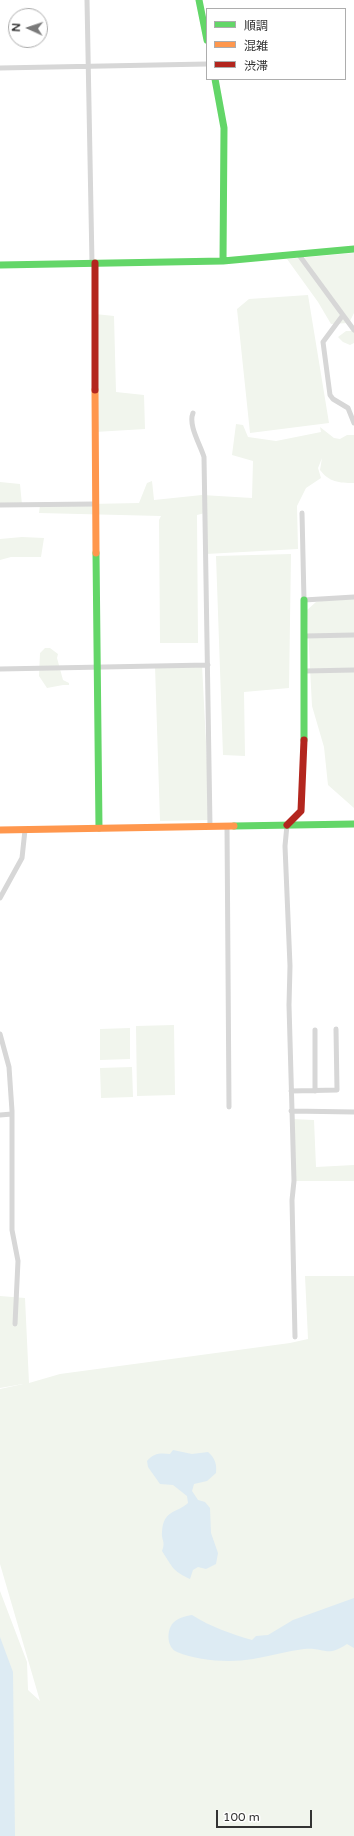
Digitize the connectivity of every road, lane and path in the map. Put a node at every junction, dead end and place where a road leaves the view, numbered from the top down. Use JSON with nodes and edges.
{"nodes":[{"id":1,"x":87,"y":0,"type":"edge"},
{"id":2,"x":199,"y":0,"type":"edge"},
{"id":3,"x":206,"y":35,"type":"edge"},
{"id":4,"x":206,"y":64,"type":"edge"},
{"id":5,"x":89,"y":66,"type":"junction"},
{"id":6,"x":0,"y":68,"type":"edge"},
{"id":7,"x":215,"y":80,"type":"edge"},
{"id":8,"x":354,"y":249,"type":"edge"},
{"id":9,"x":299,"y":254,"type":"junction"},
{"id":10,"x":223,"y":261,"type":"junction"},
{"id":11,"x":94,"y":263,"type":"junction"},
{"id":12,"x":0,"y":265,"type":"edge"},
{"id":13,"x":343,"y":316,"type":"junction"},
{"id":14,"x":354,"y":330,"type":"edge"},
{"id":15,"x":193,"y":413,"type":"dead end"},
{"id":16,"x":354,"y":423,"type":"edge"},
{"id":17,"x":94,"y":504,"type":"junction"},
{"id":18,"x":0,"y":505,"type":"edge"},
{"id":19,"x":302,"y":514,"type":"dead end"},
{"id":20,"x":354,"y":597,"type":"edge"},
{"id":21,"x":304,"y":600,"type":"junction"},
{"id":22,"x":354,"y":635,"type":"edge"},
{"id":23,"x":304,"y":636,"type":"junction"},
{"id":24,"x":208,"y":665,"type":"junction"},
{"id":25,"x":97,"y":667,"type":"junction"},
{"id":26,"x":0,"y":668,"type":"edge"},
{"id":27,"x":354,"y":670,"type":"edge"},
{"id":28,"x":305,"y":671,"type":"junction"},
{"id":29,"x":354,"y":824,"type":"edge"},
{"id":30,"x":210,"y":826,"type":"junction"},
{"id":31,"x":227,"y":826,"type":"junction"},
{"id":32,"x":287,"y":826,"type":"junction"},
{"id":33,"x":99,"y":828,"type":"junction"},
{"id":34,"x":0,"y":830,"type":"edge"},
{"id":35,"x":25,"y":830,"type":"junction"},
{"id":36,"x":0,"y":898,"type":"edge"},
{"id":37,"x":336,"y":1029,"type":"dead end"},
{"id":38,"x":314,"y":1030,"type":"dead end"},
{"id":39,"x":0,"y":1034,"type":"edge"},
{"id":40,"x":291,"y":1091,"type":"junction"},
{"id":41,"x":315,"y":1091,"type":"junction"},
{"id":42,"x":229,"y":1107,"type":"dead end"},
{"id":43,"x":291,"y":1112,"type":"junction"},
{"id":44,"x":354,"y":1112,"type":"edge"},
{"id":45,"x":12,"y":1114,"type":"junction"},
{"id":46,"x":0,"y":1115,"type":"edge"},
{"id":47,"x":15,"y":1324,"type":"dead end"},
{"id":48,"x":295,"y":1337,"type":"dead end"}],
"edges":[{"from":1,"to":5,"type":"street"},
{"from":2,"to":3,"type":"street"},
{"from":4,"to":5,"type":"street"},
{"from":5,"to":6,"type":"street"},
{"from":5,"to":11,"type":"street"},
{"from":7,"to":10,"type":"street"},
{"from":8,"to":9,"type":"street"},
{"from":9,"to":10,"type":"street"},
{"from":9,"to":13,"type":"street"},
{"from":10,"to":11,"type":"street"},
{"from":11,"to":12,"type":"street"},
{"from":11,"to":17,"type":"street"},
{"from":13,"to":14,"type":"street"},
{"from":13,"to":16,"type":"street"},
{"from":15,"to":24,"type":"street"},
{"from":17,"to":18,"type":"street"},
{"from":17,"to":25,"type":"street"},
{"from":19,"to":21,"type":"street"},
{"from":20,"to":21,"type":"street"},
{"from":21,"to":23,"type":"street"},
{"from":22,"to":23,"type":"street"},
{"from":23,"to":28,"type":"street"},
{"from":24,"to":25,"type":"street"},
{"from":24,"to":30,"type":"street"},
{"from":25,"to":26,"type":"street"},
{"from":25,"to":33,"type":"street"},
{"from":27,"to":28,"type":"street"},
{"from":28,"to":32,"type":"street"},
{"from":29,"to":32,"type":"street"},
{"from":30,"to":31,"type":"street"},
{"from":30,"to":33,"type":"street"},
{"from":31,"to":32,"type":"street"},
{"from":31,"to":42,"type":"street"},
{"from":32,"to":40,"type":"street"},
{"from":33,"to":35,"type":"street"},
{"from":34,"to":35,"type":"street"},
{"from":35,"to":36,"type":"street"},
{"from":37,"to":41,"type":"street"},
{"from":38,"to":41,"type":"street"},
{"from":39,"to":45,"type":"street"},
{"from":40,"to":41,"type":"street"},
{"from":40,"to":43,"type":"street"},
{"from":43,"to":44,"type":"street"},
{"from":43,"to":48,"type":"street"},
{"from":45,"to":46,"type":"street"},
{"from":45,"to":47,"type":"street"}]}
